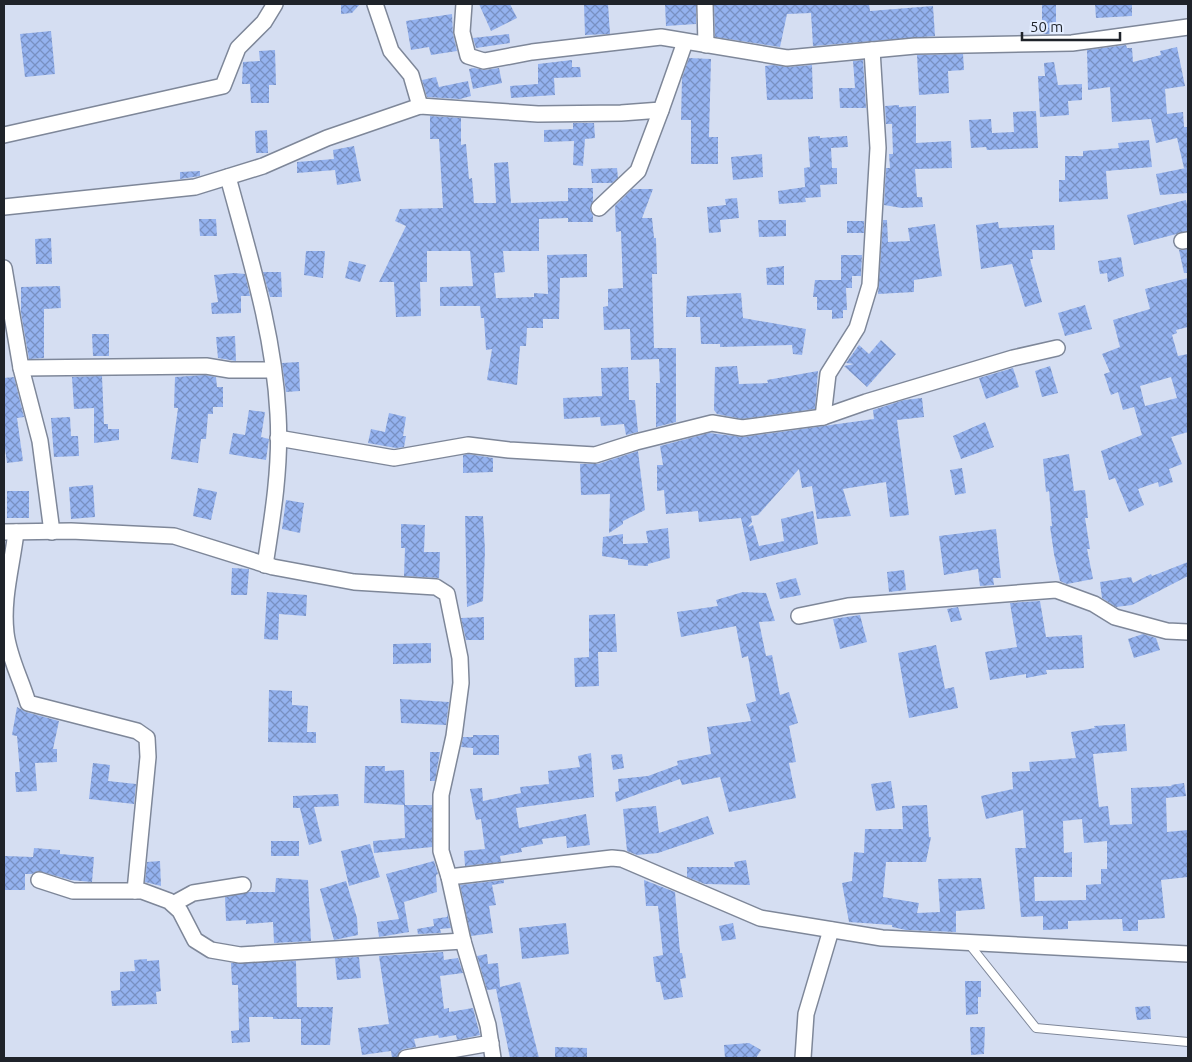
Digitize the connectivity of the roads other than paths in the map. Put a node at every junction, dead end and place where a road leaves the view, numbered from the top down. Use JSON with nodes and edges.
{"nodes":[{"id":1,"x":275,"y":4,"type":"edge"},
{"id":2,"x":375,"y":4,"type":"edge"},
{"id":3,"x":464,"y":4,"type":"edge"},
{"id":4,"x":706,"y":4,"type":"edge"},
{"id":5,"x":1188,"y":27,"type":"edge"},
{"id":6,"x":685,"y":42,"type":"junction"},
{"id":7,"x":706,"y":45,"type":"junction"},
{"id":8,"x":872,"y":50,"type":"junction"},
{"id":9,"x":420,"y":106,"type":"junction"},
{"id":10,"x":660,"y":110,"type":"junction"},
{"id":11,"x":4,"y":134,"type":"edge"},
{"id":12,"x":228,"y":177,"type":"junction"},
{"id":13,"x":4,"y":207,"type":"edge"},
{"id":14,"x":599,"y":208,"type":"dead end"},
{"id":15,"x":4,"y":268,"type":"edge"},
{"id":16,"x":1057,"y":348,"type":"dead end"},
{"id":17,"x":21,"y":368,"type":"junction"},
{"id":18,"x":273,"y":370,"type":"junction"},
{"id":19,"x":823,"y":417,"type":"junction"},
{"id":20,"x":278,"y":438,"type":"junction"},
{"id":21,"x":10,"y":532,"type":"edge"},
{"id":22,"x":52,"y":532,"type":"junction"},
{"id":23,"x":264,"y":565,"type":"junction"},
{"id":24,"x":799,"y":616,"type":"dead end"},
{"id":25,"x":1188,"y":632,"type":"edge"},
{"id":26,"x":449,"y":877,"type":"junction"},
{"id":27,"x":39,"y":880,"type":"dead end"},
{"id":28,"x":243,"y":885,"type":"dead end"},
{"id":29,"x":135,"y":891,"type":"junction"},
{"id":30,"x":173,"y":904,"type":"junction"},
{"id":31,"x":831,"y":930,"type":"junction"},
{"id":32,"x":463,"y":941,"type":"junction"},
{"id":33,"x":968,"y":943,"type":"junction"},
{"id":34,"x":1188,"y":954,"type":"edge"},
{"id":35,"x":1188,"y":1042,"type":"edge"},
{"id":36,"x":491,"y":1043,"type":"junction"},
{"id":37,"x":406,"y":1058,"type":"edge"},
{"id":38,"x":493,"y":1058,"type":"edge"},
{"id":39,"x":803,"y":1058,"type":"edge"}],
"edges":[{"from":1,"to":11,"type":"street"},
{"from":2,"to":9,"type":"street"},
{"from":3,"to":6,"type":"street"},
{"from":4,"to":7,"type":"street"},
{"from":5,"to":8,"type":"street"},
{"from":6,"to":7,"type":"street"},
{"from":6,"to":10,"type":"street"},
{"from":7,"to":8,"type":"street"},
{"from":8,"to":19,"type":"street"},
{"from":9,"to":10,"type":"street"},
{"from":9,"to":12,"type":"street"},
{"from":10,"to":14,"type":"street"},
{"from":12,"to":13,"type":"street"},
{"from":12,"to":18,"type":"street"},
{"from":15,"to":17,"type":"street"},
{"from":16,"to":19,"type":"street"},
{"from":17,"to":18,"type":"street"},
{"from":17,"to":22,"type":"street"},
{"from":18,"to":20,"type":"street"},
{"from":19,"to":20,"type":"street"},
{"from":20,"to":23,"type":"street"},
{"from":21,"to":22,"type":"street"},
{"from":21,"to":29,"type":"street"},
{"from":22,"to":23,"type":"street"},
{"from":23,"to":26,"type":"street"},
{"from":24,"to":25,"type":"street"},
{"from":26,"to":31,"type":"street"},
{"from":26,"to":32,"type":"street"},
{"from":27,"to":29,"type":"street"},
{"from":28,"to":30,"type":"street"},
{"from":29,"to":30,"type":"street"},
{"from":30,"to":32,"type":"street"},
{"from":31,"to":33,"type":"street"},
{"from":31,"to":39,"type":"street"},
{"from":32,"to":36,"type":"street"},
{"from":33,"to":34,"type":"street"},
{"from":33,"to":35,"type":"lane"},
{"from":36,"to":37,"type":"street"},
{"from":36,"to":38,"type":"street"}]}
